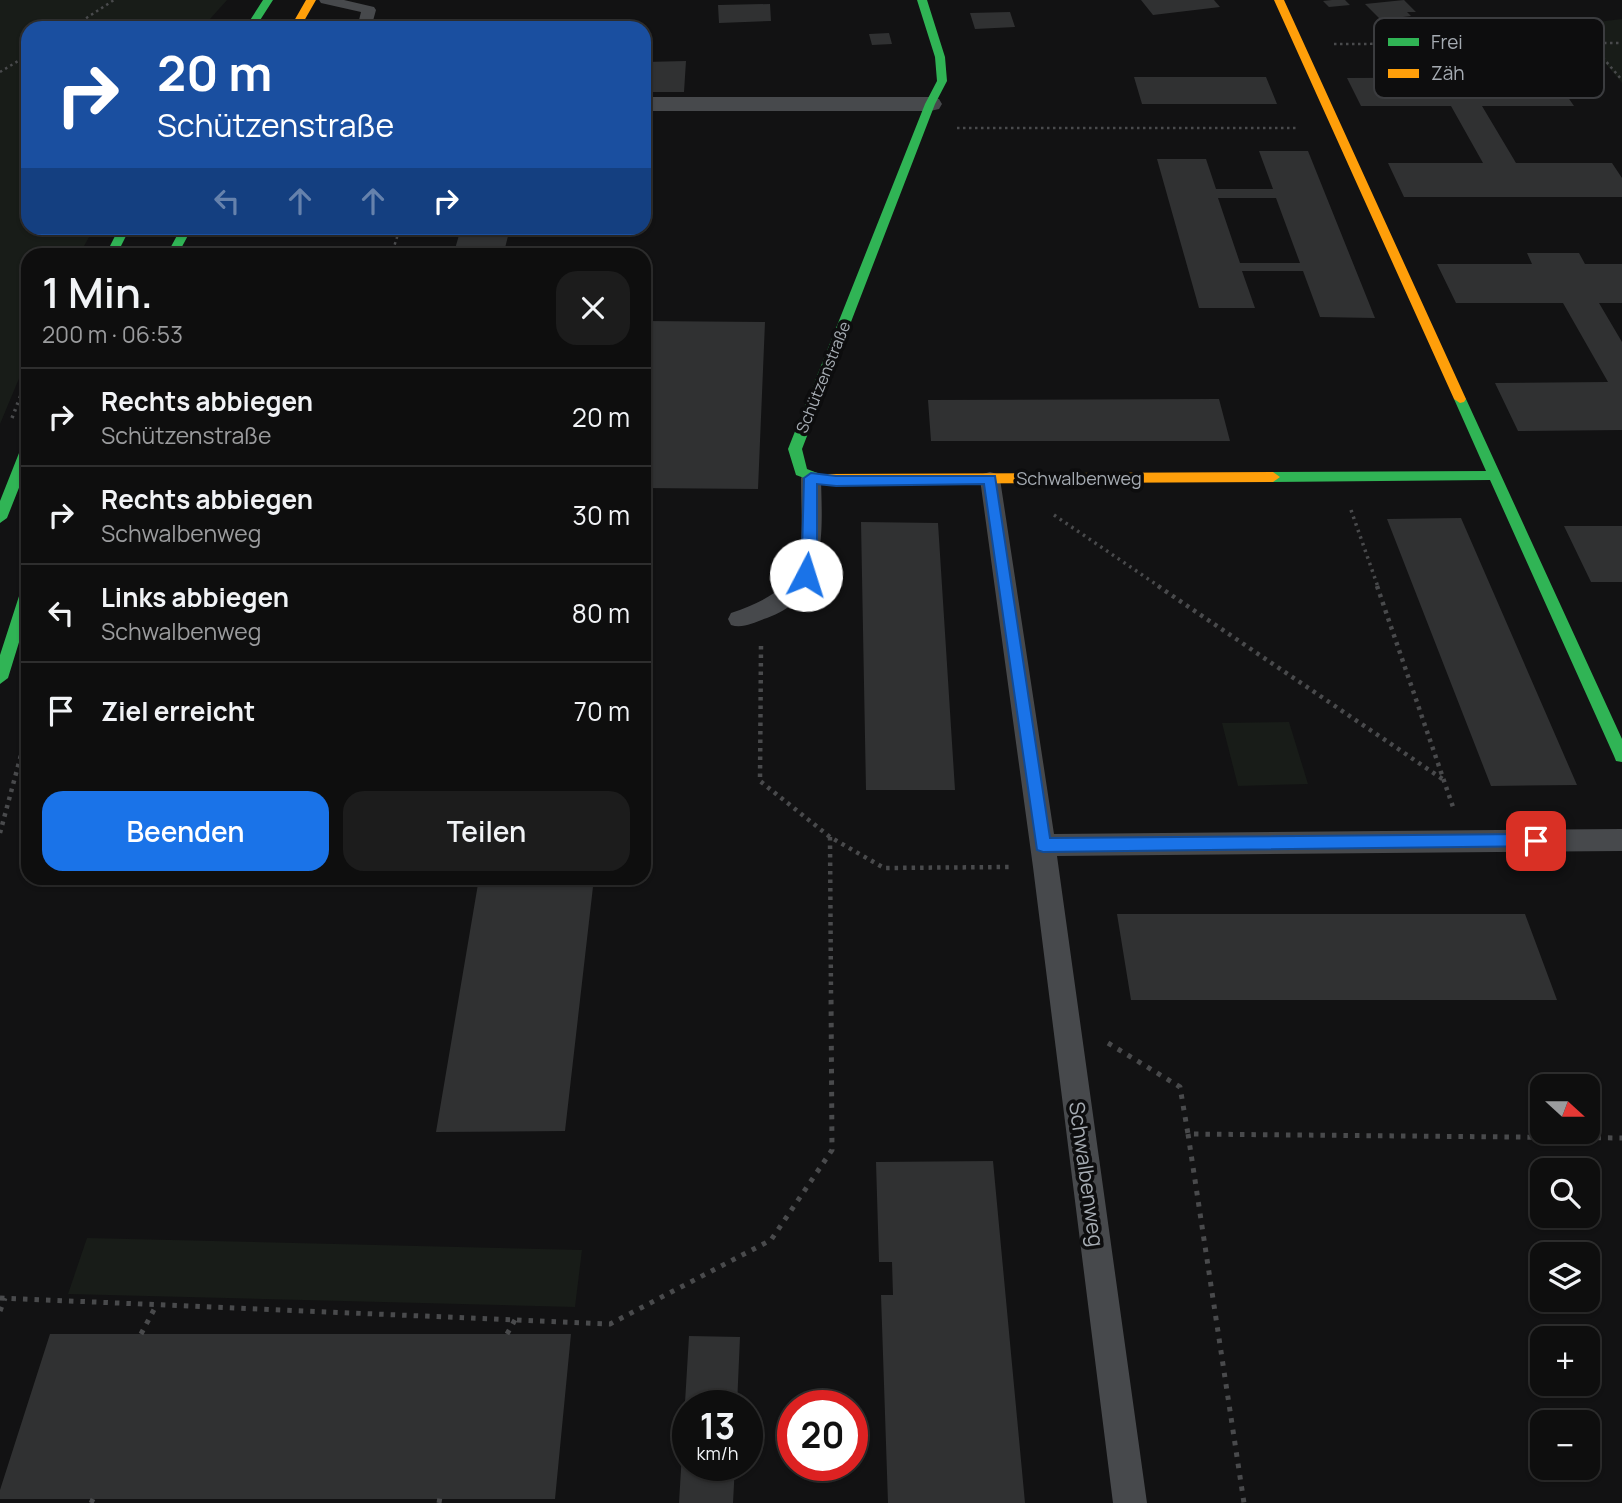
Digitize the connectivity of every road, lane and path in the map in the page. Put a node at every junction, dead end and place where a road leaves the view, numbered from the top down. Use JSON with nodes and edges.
{"nodes":[{"id":1,"x":114,"y":0,"type":"edge"},
{"id":2,"x":268,"y":0,"type":"edge"},
{"id":3,"x":311,"y":0,"type":"edge"},
{"id":4,"x":326,"y":0,"type":"edge"},
{"id":5,"x":922,"y":0,"type":"edge"},
{"id":6,"x":1279,"y":0,"type":"edge"},
{"id":7,"x":82,"y":21,"type":"edge"},
{"id":8,"x":254,"y":21,"type":"edge"},
{"id":9,"x":299,"y":21,"type":"edge"},
{"id":10,"x":366,"y":21,"type":"edge"},
{"id":11,"x":1604,"y":43,"type":"edge"},
{"id":12,"x":1622,"y":43,"type":"edge"},
{"id":13,"x":1298,"y":44,"type":"junction"},
{"id":14,"x":1374,"y":44,"type":"edge"},
{"id":15,"x":21,"y":59,"type":"edge"},
{"id":16,"x":1604,"y":59,"type":"edge"},
{"id":17,"x":0,"y":72,"type":"edge"},
{"id":18,"x":1622,"y":80,"type":"edge"},
{"id":19,"x":651,"y":104,"type":"edge"},
{"id":20,"x":930,"y":104,"type":"junction"},
{"id":21,"x":921,"y":128,"type":"junction"},
{"id":22,"x":1335,"y":128,"type":"junction"},
{"id":23,"x":21,"y":394,"type":"edge"},
{"id":24,"x":9,"y":424,"type":"dead end"},
{"id":25,"x":21,"y":466,"type":"edge"},
{"id":26,"x":1496,"y":475,"type":"junction"},
{"id":27,"x":1340,"y":476,"type":"junction"},
{"id":28,"x":811,"y":478,"type":"junction"},
{"id":29,"x":995,"y":479,"type":"junction"},
{"id":30,"x":0,"y":518,"type":"edge"},
{"id":31,"x":21,"y":612,"type":"edge"},
{"id":32,"x":762,"y":613,"type":"junction"},
{"id":33,"x":739,"y":619,"type":"dead end"},
{"id":34,"x":0,"y":678,"type":"edge"},
{"id":35,"x":21,"y":755,"type":"edge"},
{"id":36,"x":1622,"y":756,"type":"edge"},
{"id":37,"x":1444,"y":780,"type":"junction"},
{"id":38,"x":0,"y":833,"type":"edge"},
{"id":39,"x":830,"y":837,"type":"junction"},
{"id":40,"x":1622,"y":840,"type":"edge"},
{"id":41,"x":1465,"y":841,"type":"junction"},
{"id":42,"x":1044,"y":856,"type":"junction"},
{"id":43,"x":1066,"y":1018,"type":"junction"},
{"id":44,"x":1188,"y":1134,"type":"junction"},
{"id":45,"x":1622,"y":1138,"type":"edge"},
{"id":46,"x":3,"y":1298,"type":"edge"},
{"id":47,"x":157,"y":1304,"type":"junction"},
{"id":48,"x":0,"y":1311,"type":"edge"},
{"id":49,"x":515,"y":1320,"type":"junction"},
{"id":50,"x":141,"y":1334,"type":"dead end"},
{"id":51,"x":507,"y":1334,"type":"dead end"},
{"id":52,"x":1130,"y":1503,"type":"edge"},
{"id":53,"x":1244,"y":1503,"type":"edge"}],
"edges":[{"from":1,"to":7,"type":"path"},
{"from":2,"to":8,"type":"street"},
{"from":3,"to":9,"type":"street"},
{"from":4,"to":10,"type":"lane"},
{"from":5,"to":20,"type":"street","name":"Schützenstraße"},
{"from":6,"to":13,"type":"street"},
{"from":11,"to":12,"type":"path"},
{"from":13,"to":14,"type":"path"},
{"from":13,"to":22,"type":"street"},
{"from":15,"to":17,"type":"path"},
{"from":16,"to":18,"type":"path"},
{"from":19,"to":20,"type":"street"},
{"from":20,"to":21,"type":"street","name":"Schützenstraße"},
{"from":21,"to":22,"type":"path"},
{"from":21,"to":28,"type":"street","name":"Schützenstraße"},
{"from":22,"to":26,"type":"street"},
{"from":23,"to":24,"type":"path"},
{"from":25,"to":30,"type":"street"},
{"from":26,"to":27,"type":"street","name":"Schwalbenweg"},
{"from":26,"to":36,"type":"street"},
{"from":27,"to":29,"type":"street","name":"Schwalbenweg"},
{"from":27,"to":37,"type":"path"},
{"from":28,"to":29,"type":"street"},
{"from":28,"to":32,"type":"lane"},
{"from":29,"to":37,"type":"path"},
{"from":29,"to":42,"type":"lane","name":"Schwalbenweg"},
{"from":31,"to":34,"type":"street"},
{"from":32,"to":33,"type":"lane"},
{"from":32,"to":39,"type":"path"},
{"from":35,"to":38,"type":"path"},
{"from":37,"to":41,"type":"path"},
{"from":39,"to":42,"type":"path"},
{"from":39,"to":49,"type":"path"},
{"from":40,"to":41,"type":"lane"},
{"from":41,"to":42,"type":"lane"},
{"from":42,"to":43,"type":"lane","name":"Schwalbenweg"},
{"from":43,"to":44,"type":"path"},
{"from":43,"to":52,"type":"lane","name":"Schwalbenweg"},
{"from":44,"to":45,"type":"path"},
{"from":44,"to":53,"type":"path"},
{"from":46,"to":47,"type":"path"},
{"from":46,"to":48,"type":"path"},
{"from":47,"to":49,"type":"path"},
{"from":47,"to":50,"type":"path"},
{"from":49,"to":51,"type":"path"}]}
